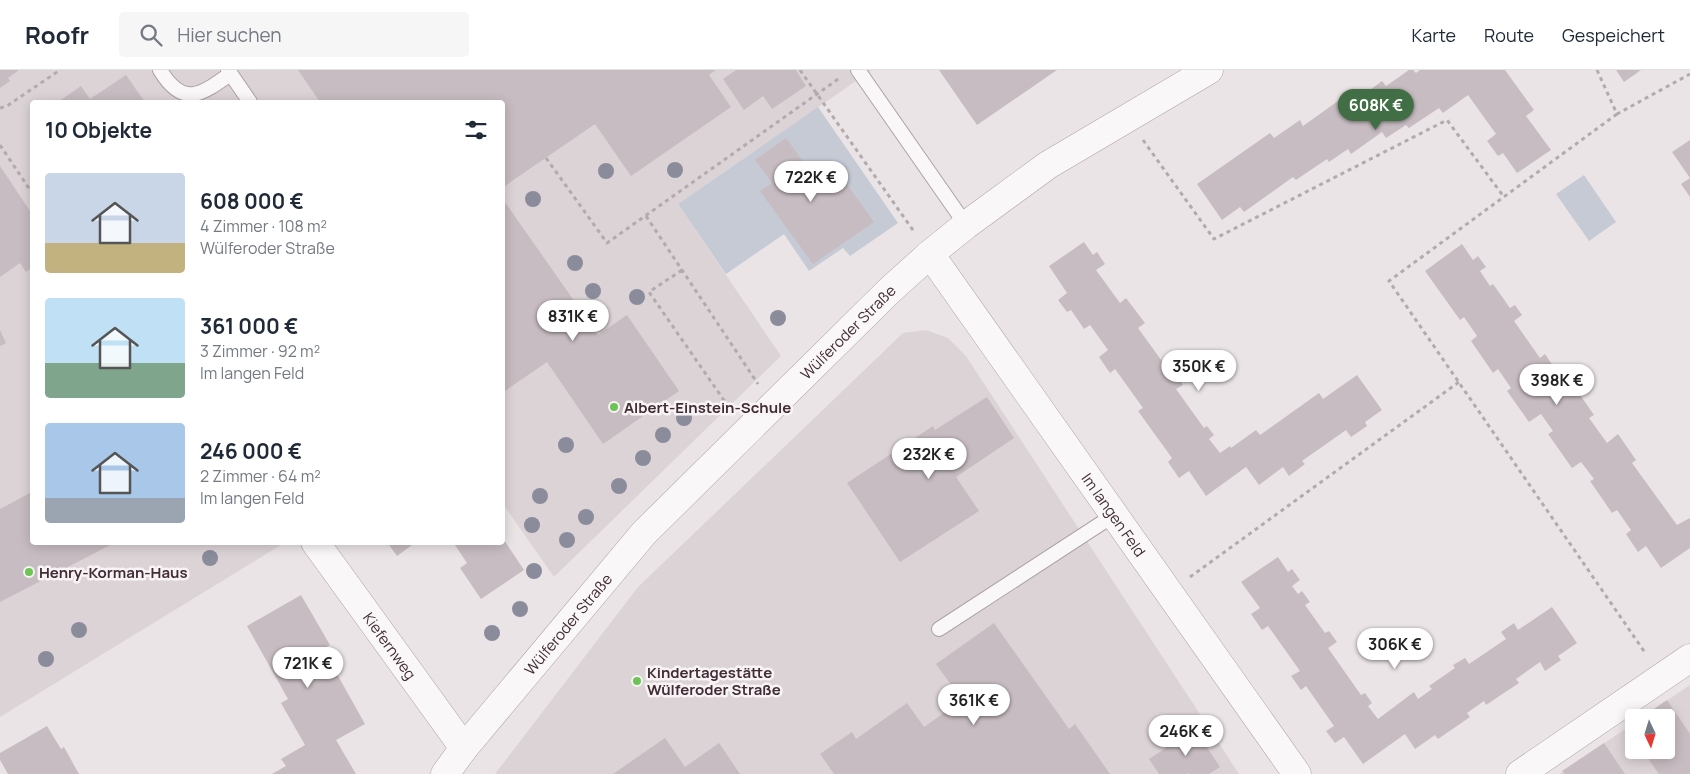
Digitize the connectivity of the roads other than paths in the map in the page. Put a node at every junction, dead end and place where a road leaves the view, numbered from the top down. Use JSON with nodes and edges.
{"nodes":[{"id":1,"x":160,"y":70,"type":"edge"},
{"id":2,"x":858,"y":70,"type":"edge"},
{"id":3,"x":1209,"y":70,"type":"edge"},
{"id":4,"x":229,"y":72,"type":"edge"},
{"id":5,"x":249,"y":100,"type":"edge"},
{"id":6,"x":966,"y":225,"type":"junction"},
{"id":7,"x":930,"y":254,"type":"junction"},
{"id":8,"x":1114,"y":515,"type":"junction"},
{"id":9,"x":317,"y":545,"type":"edge"},
{"id":10,"x":939,"y":629,"type":"dead end"},
{"id":11,"x":1690,"y":658,"type":"edge"},
{"id":12,"x":464,"y":748,"type":"junction"},
{"id":13,"x":445,"y":774,"type":"edge"},
{"id":14,"x":1296,"y":774,"type":"edge"},
{"id":15,"x":1520,"y":774,"type":"edge"}],
"edges":[{"from":1,"to":4,"type":"lane"},
{"from":2,"to":6,"type":"lane"},
{"from":3,"to":6,"type":"street","name":"Wülferoder Straße"},
{"from":4,"to":5,"type":"lane"},
{"from":6,"to":7,"type":"street","name":"Wülferoder Straße"},
{"from":7,"to":8,"type":"street","name":"Im langen Feld"},
{"from":7,"to":12,"type":"street","name":"Wülferoder Straße"},
{"from":8,"to":10,"type":"lane"},
{"from":8,"to":14,"type":"street","name":"Im langen Feld"},
{"from":9,"to":12,"type":"street","name":"Kiefernweg"},
{"from":11,"to":15,"type":"street"},
{"from":12,"to":13,"type":"street","name":"Wülferoder Straße"}]}
